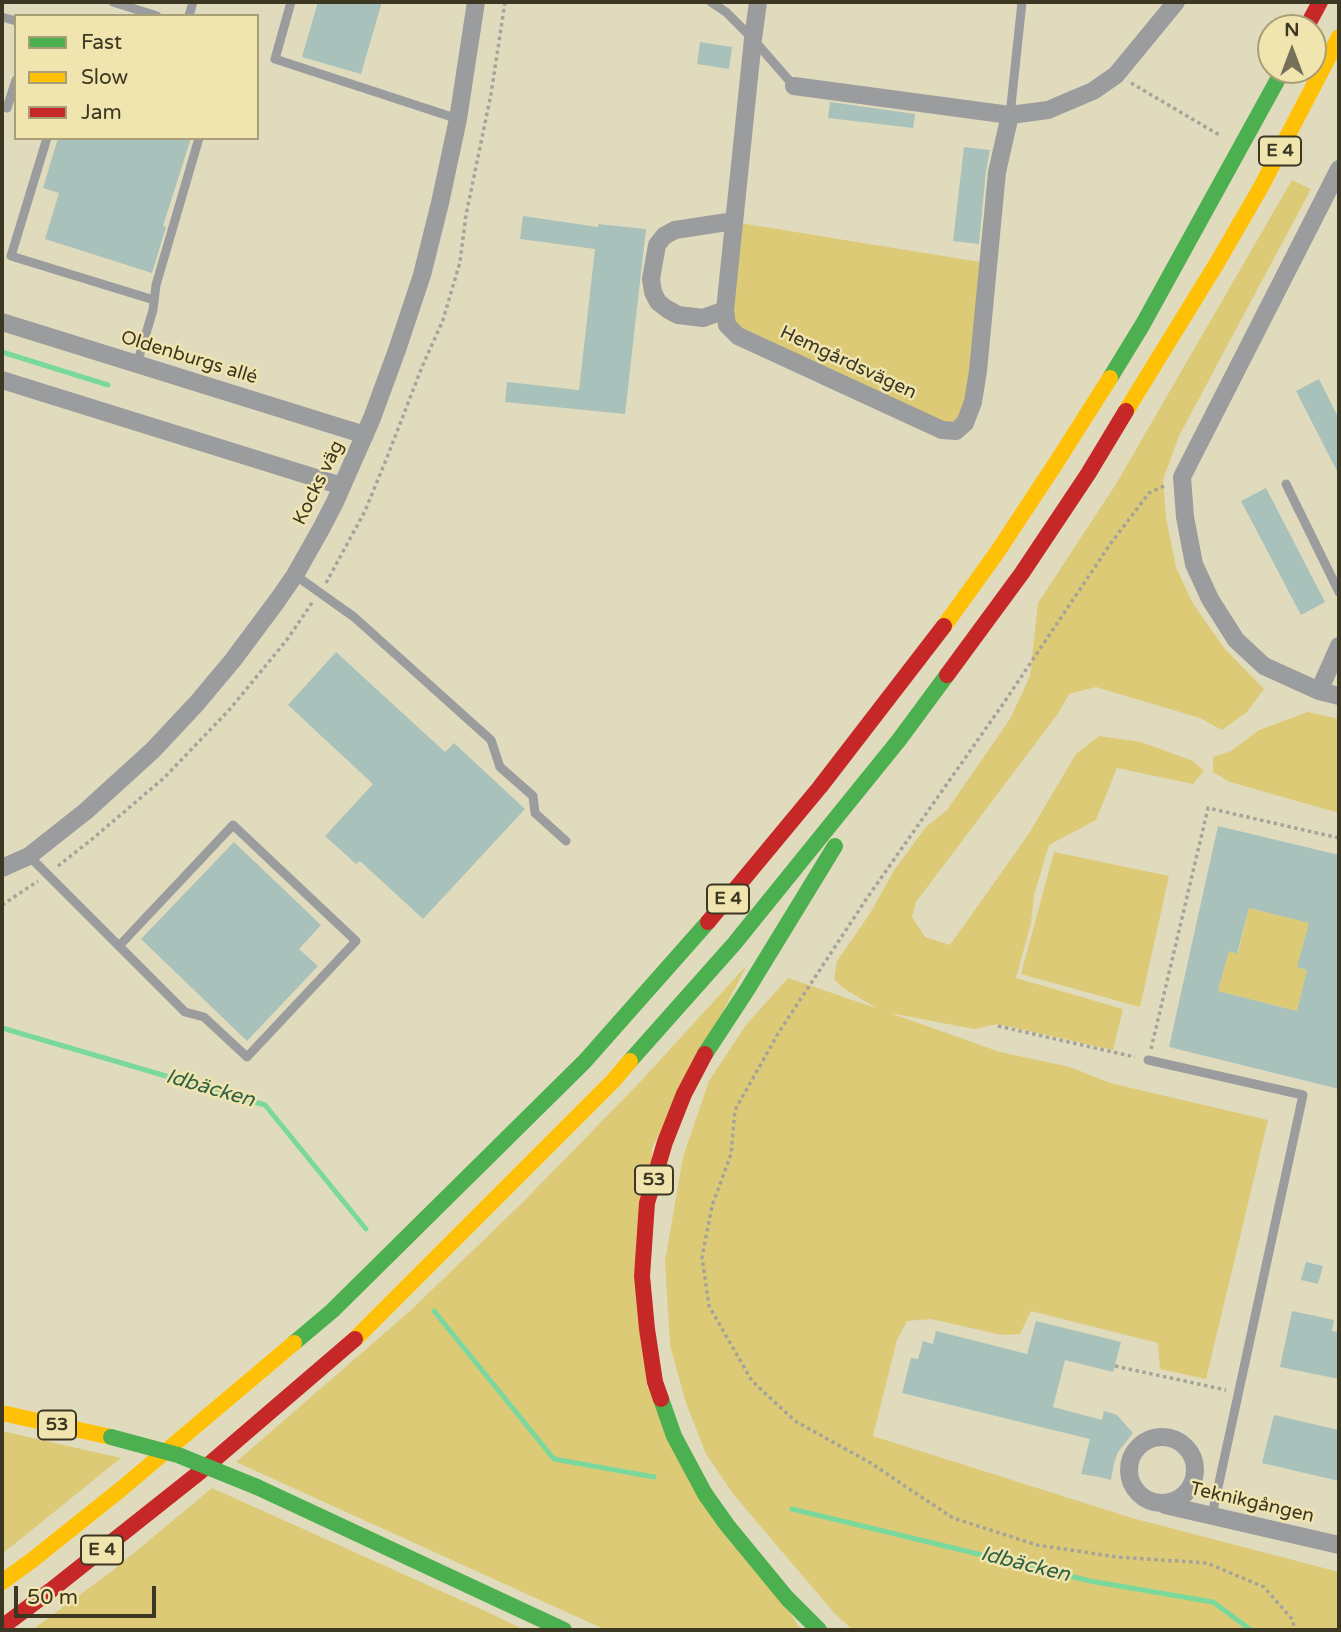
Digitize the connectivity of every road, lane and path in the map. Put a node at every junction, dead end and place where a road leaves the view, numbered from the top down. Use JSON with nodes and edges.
{"nodes":[{"id":1,"x":113,"y":2,"type":"edge"},
{"id":2,"x":291,"y":2,"type":"edge"},
{"id":3,"x":477,"y":2,"type":"edge"},
{"id":4,"x":711,"y":2,"type":"edge"},
{"id":5,"x":758,"y":2,"type":"edge"},
{"id":6,"x":1022,"y":2,"type":"edge"},
{"id":7,"x":1176,"y":2,"type":"edge"},
{"id":8,"x":151,"y":14,"type":"edge"},
{"id":9,"x":1339,"y":37,"type":"edge"},
{"id":10,"x":753,"y":39,"type":"junction"},
{"id":11,"x":1116,"y":75,"type":"junction"},
{"id":12,"x":1275,"y":84,"type":"edge"},
{"id":13,"x":14,"y":86,"type":"edge"},
{"id":14,"x":794,"y":86,"type":"joint"},
{"id":15,"x":7,"y":108,"type":"dead end"},
{"id":16,"x":1010,"y":115,"type":"junction"},
{"id":17,"x":458,"y":119,"type":"junction"},
{"id":18,"x":1226,"y":138,"type":"dead end"},
{"id":19,"x":46,"y":140,"type":"edge"},
{"id":20,"x":198,"y":140,"type":"edge"},
{"id":21,"x":1339,"y":169,"type":"edge"},
{"id":22,"x":734,"y":221,"type":"junction"},
{"id":23,"x":154,"y":300,"type":"junction"},
{"id":24,"x":724,"y":310,"type":"junction"},
{"id":25,"x":2,"y":322,"type":"edge"},
{"id":26,"x":137,"y":364,"type":"junction"},
{"id":27,"x":2,"y":380,"type":"edge"},
{"id":28,"x":365,"y":435,"type":"junction"},
{"id":29,"x":1182,"y":477,"type":"junction"},
{"id":30,"x":1286,"y":484,"type":"dead end"},
{"id":31,"x":342,"y":486,"type":"junction"},
{"id":32,"x":295,"y":575,"type":"junction"},
{"id":33,"x":1339,"y":592,"type":"edge"},
{"id":34,"x":1339,"y":646,"type":"edge"},
{"id":35,"x":1319,"y":691,"type":"junction"},
{"id":36,"x":1339,"y":696,"type":"edge"},
{"id":37,"x":900,"y":740,"type":"junction"},
{"id":38,"x":1339,"y":838,"type":"edge"},
{"id":39,"x":566,"y":841,"type":"dead end"},
{"id":40,"x":29,"y":856,"type":"junction"},
{"id":41,"x":2,"y":869,"type":"edge"},
{"id":42,"x":119,"y":946,"type":"junction"},
{"id":43,"x":998,"y":1026,"type":"dead end"},
{"id":44,"x":1148,"y":1060,"type":"junction"},
{"id":45,"x":1115,"y":1366,"type":"dead end"},
{"id":46,"x":1238,"y":1393,"type":"junction"},
{"id":47,"x":2,"y":1413,"type":"edge"},
{"id":48,"x":1156,"y":1503,"type":"dead end"},
{"id":49,"x":1212,"y":1515,"type":"junction"},
{"id":50,"x":1339,"y":1545,"type":"edge"},
{"id":51,"x":2,"y":1582,"type":"edge"},
{"id":52,"x":525,"y":1611,"type":"junction"},
{"id":53,"x":2,"y":1627,"type":"edge"},
{"id":54,"x":564,"y":1630,"type":"edge"},
{"id":55,"x":573,"y":1630,"type":"edge"},
{"id":56,"x":819,"y":1630,"type":"edge"},
{"id":57,"x":1296,"y":1630,"type":"edge"}],
"edges":[{"from":1,"to":8,"type":"lane"},
{"from":2,"to":17,"type":"lane"},
{"from":3,"to":17,"type":"street","name":"Kocks väg"},
{"from":4,"to":10,"type":"lane"},
{"from":5,"to":10,"type":"street"},
{"from":6,"to":16,"type":"lane"},
{"from":7,"to":11,"type":"street"},
{"from":9,"to":37,"type":"main road","number":"E 4"},
{"from":10,"to":14,"type":"lane"},
{"from":10,"to":22,"type":"street"},
{"from":11,"to":16,"type":"street"},
{"from":11,"to":18,"type":"path"},
{"from":12,"to":51,"type":"main road","number":"E 4"},
{"from":13,"to":15,"type":"lane"},
{"from":14,"to":16,"type":"street"},
{"from":16,"to":24,"type":"street","name":"Hemgårdsvägen"},
{"from":17,"to":28,"type":"street","name":"Kocks väg"},
{"from":19,"to":23,"type":"lane"},
{"from":20,"to":23,"type":"lane"},
{"from":21,"to":29,"type":"street"},
{"from":22,"to":24,"type":"street"},
{"from":22,"to":24,"type":"street"},
{"from":23,"to":26,"type":"lane"},
{"from":25,"to":26,"type":"street","name":"Oldenburgs allé"},
{"from":26,"to":28,"type":"street","name":"Oldenburgs allé"},
{"from":27,"to":31,"type":"street"},
{"from":28,"to":31,"type":"street","name":"Kocks väg"},
{"from":29,"to":35,"type":"street"},
{"from":29,"to":57,"type":"path"},
{"from":30,"to":33,"type":"lane"},
{"from":31,"to":32,"type":"street","name":"Kocks väg"},
{"from":32,"to":39,"type":"lane"},
{"from":32,"to":40,"type":"street","name":"Kocks väg"},
{"from":34,"to":35,"type":"street"},
{"from":35,"to":36,"type":"street"},
{"from":37,"to":53,"type":"main road","number":"E 4"},
{"from":37,"to":56,"type":"main road","number":"53"},
{"from":38,"to":44,"type":"path"},
{"from":40,"to":41,"type":"street","name":"Kocks väg"},
{"from":40,"to":42,"type":"lane"},
{"from":42,"to":42,"type":"lane"},
{"from":43,"to":44,"type":"path"},
{"from":44,"to":46,"type":"lane"},
{"from":45,"to":46,"type":"path"},
{"from":46,"to":49,"type":"lane"},
{"from":47,"to":52,"type":"main road","number":"53","bridge":true},
{"from":48,"to":49,"type":"street","name":"Teknikgången"},
{"from":49,"to":50,"type":"street","name":"Teknikgången"},
{"from":52,"to":54,"type":"main road","number":"53"},
{"from":52,"to":55,"type":"main road","number":"53"}]}
